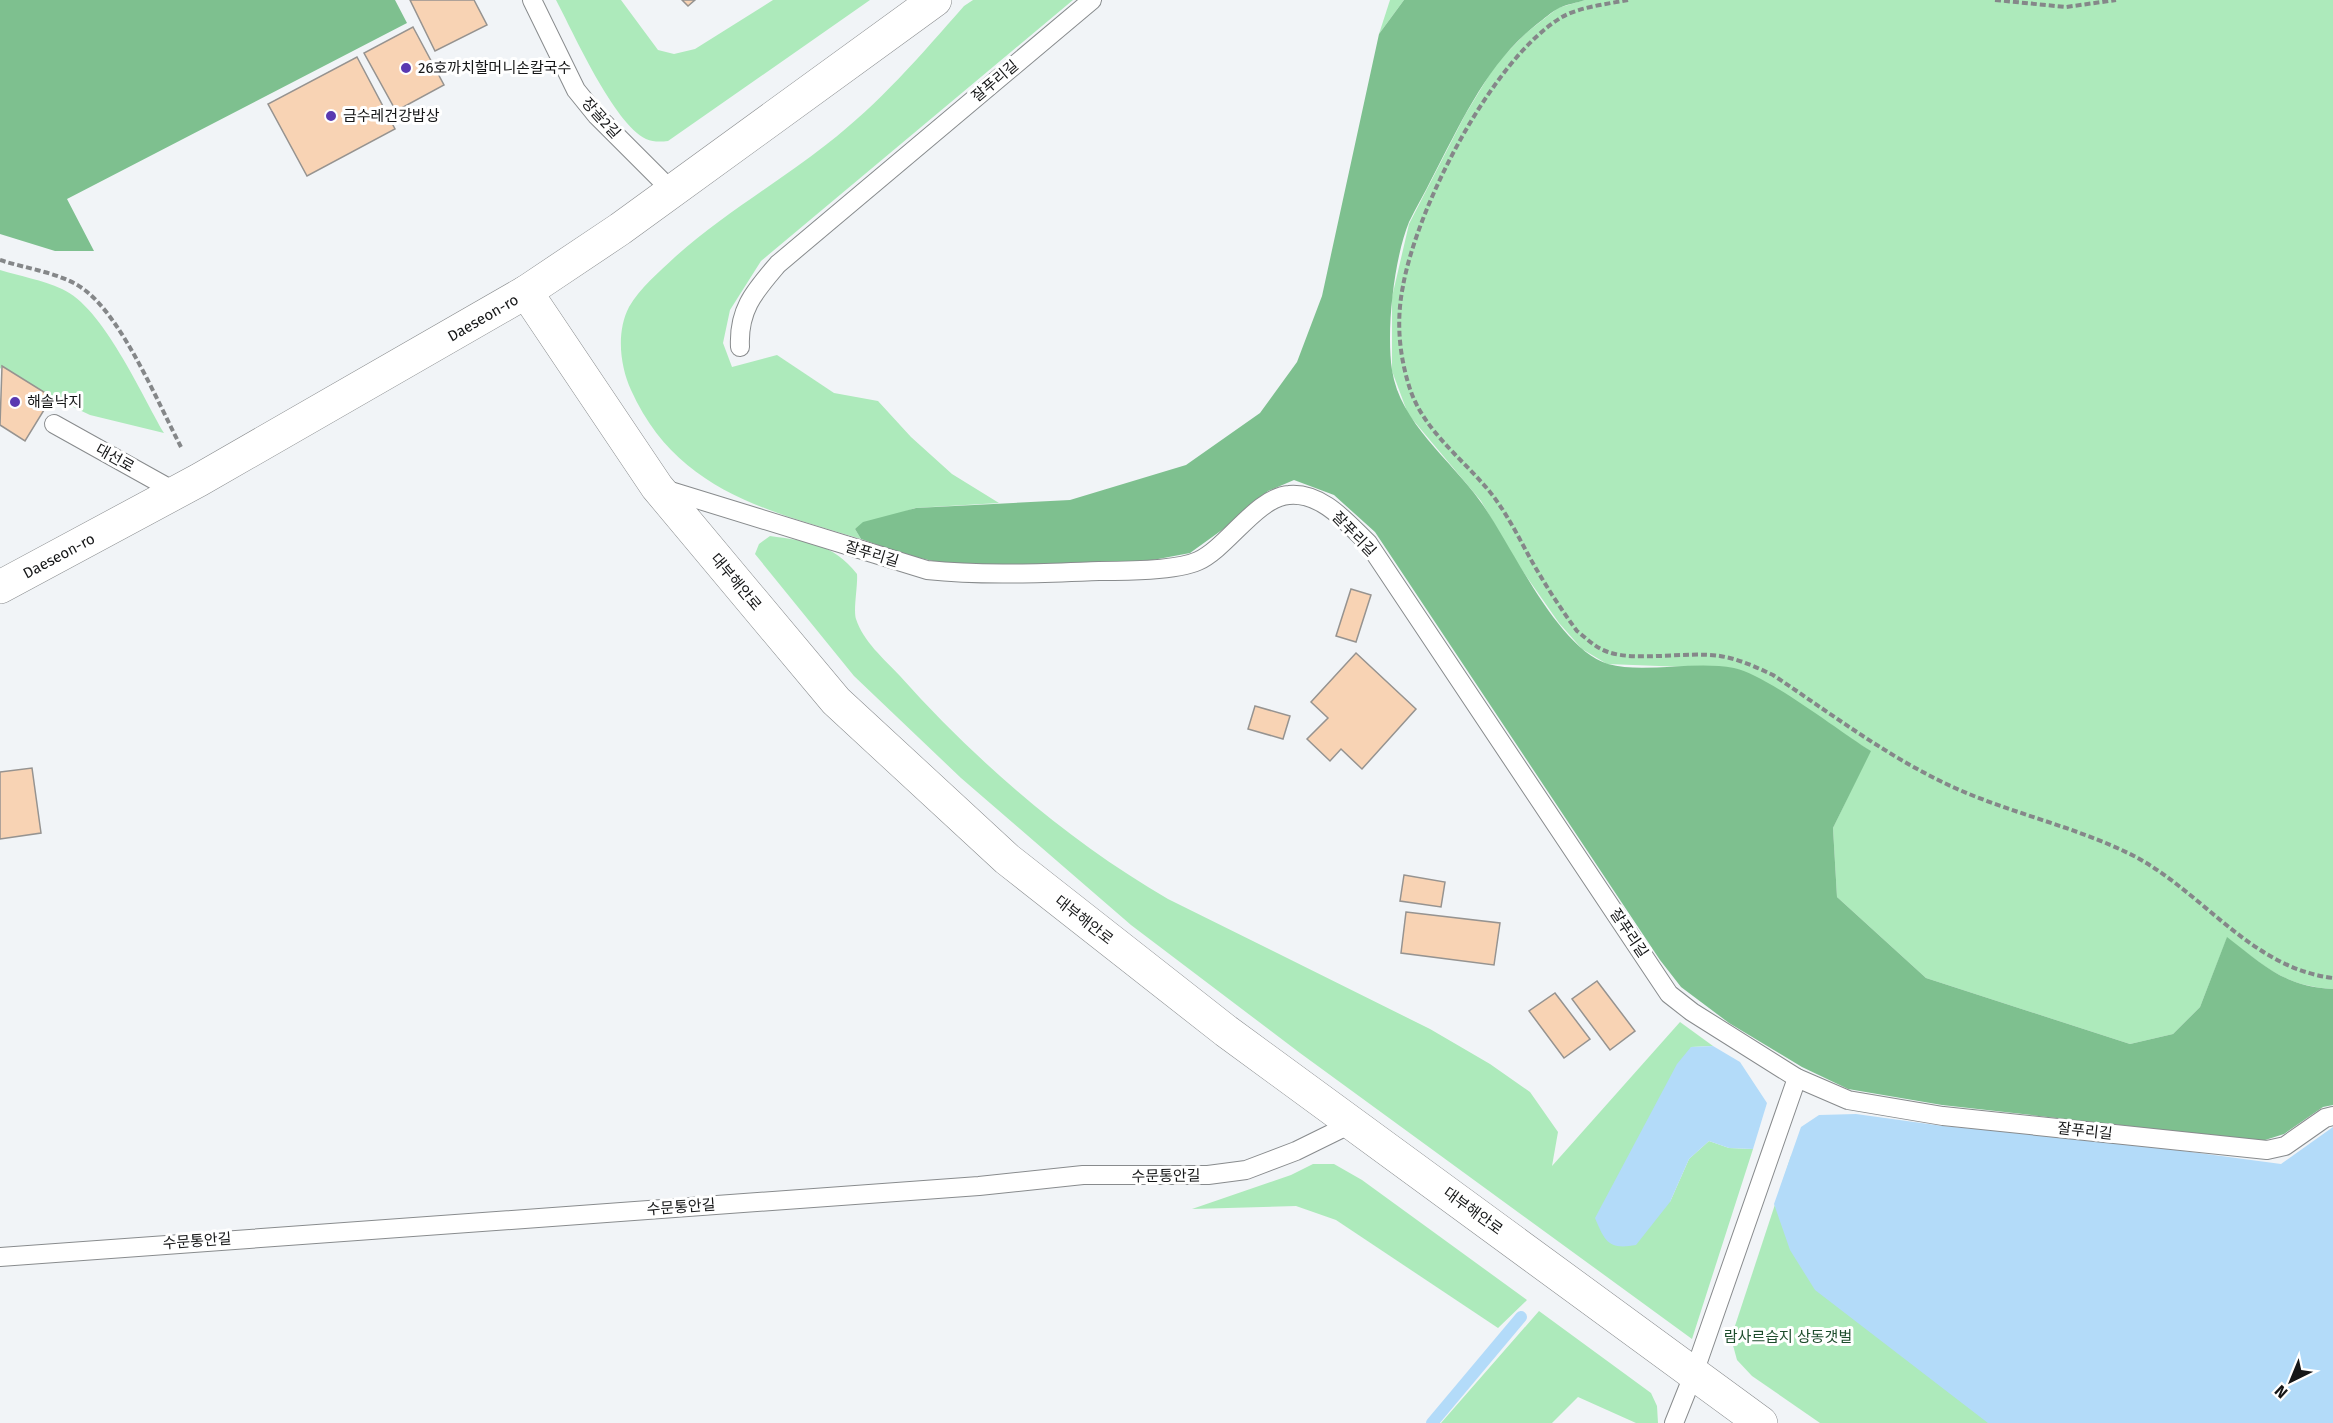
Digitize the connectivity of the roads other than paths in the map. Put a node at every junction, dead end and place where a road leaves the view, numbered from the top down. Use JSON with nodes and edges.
{"nodes":[{"id":1,"x":532,"y":0,"type":"edge"},
{"id":2,"x":935,"y":0,"type":"edge"},
{"id":3,"x":1092,"y":0,"type":"edge"},
{"id":4,"x":672,"y":191,"type":"junction"},
{"id":5,"x":526,"y":292,"type":"junction"},
{"id":6,"x":740,"y":347,"type":"dead end"},
{"id":7,"x":54,"y":424,"type":"dead end"},
{"id":8,"x":188,"y":486,"type":"junction"},
{"id":9,"x":657,"y":487,"type":"junction"},
{"id":10,"x":0,"y":587,"type":"edge"},
{"id":11,"x":1797,"y":1078,"type":"junction"},
{"id":12,"x":2333,"y":1116,"type":"edge"},
{"id":13,"x":1353,"y":1123,"type":"junction"},
{"id":14,"x":0,"y":1257,"type":"edge"},
{"id":15,"x":1694,"y":1373,"type":"junction"},
{"id":16,"x":1674,"y":1423,"type":"edge"},
{"id":17,"x":1761,"y":1423,"type":"edge"}],
"edges":[{"from":1,"to":4,"type":"lane","name":"장골2길"},
{"from":2,"to":4,"type":"street","name":"Daeseon-ro"},
{"from":3,"to":6,"type":"lane","name":"잘푸리길"},
{"from":4,"to":5,"type":"street","name":"Daeseon-ro"},
{"from":5,"to":8,"type":"street","name":"Daeseon-ro"},
{"from":5,"to":9,"type":"street","name":"대부해안로"},
{"from":7,"to":8,"type":"lane","name":"대선로"},
{"from":8,"to":10,"type":"street","name":"Daeseon-ro"},
{"from":9,"to":11,"type":"lane","name":"잘푸리길"},
{"from":9,"to":13,"type":"street","name":"대부해안로"},
{"from":11,"to":12,"type":"lane","name":"잘푸리길"},
{"from":11,"to":15,"type":"lane"},
{"from":13,"to":14,"type":"lane","name":"수문통안길"},
{"from":13,"to":15,"type":"street","name":"대부해안로"},
{"from":15,"to":16,"type":"lane"},
{"from":15,"to":17,"type":"street","name":"대부해안로"}]}
